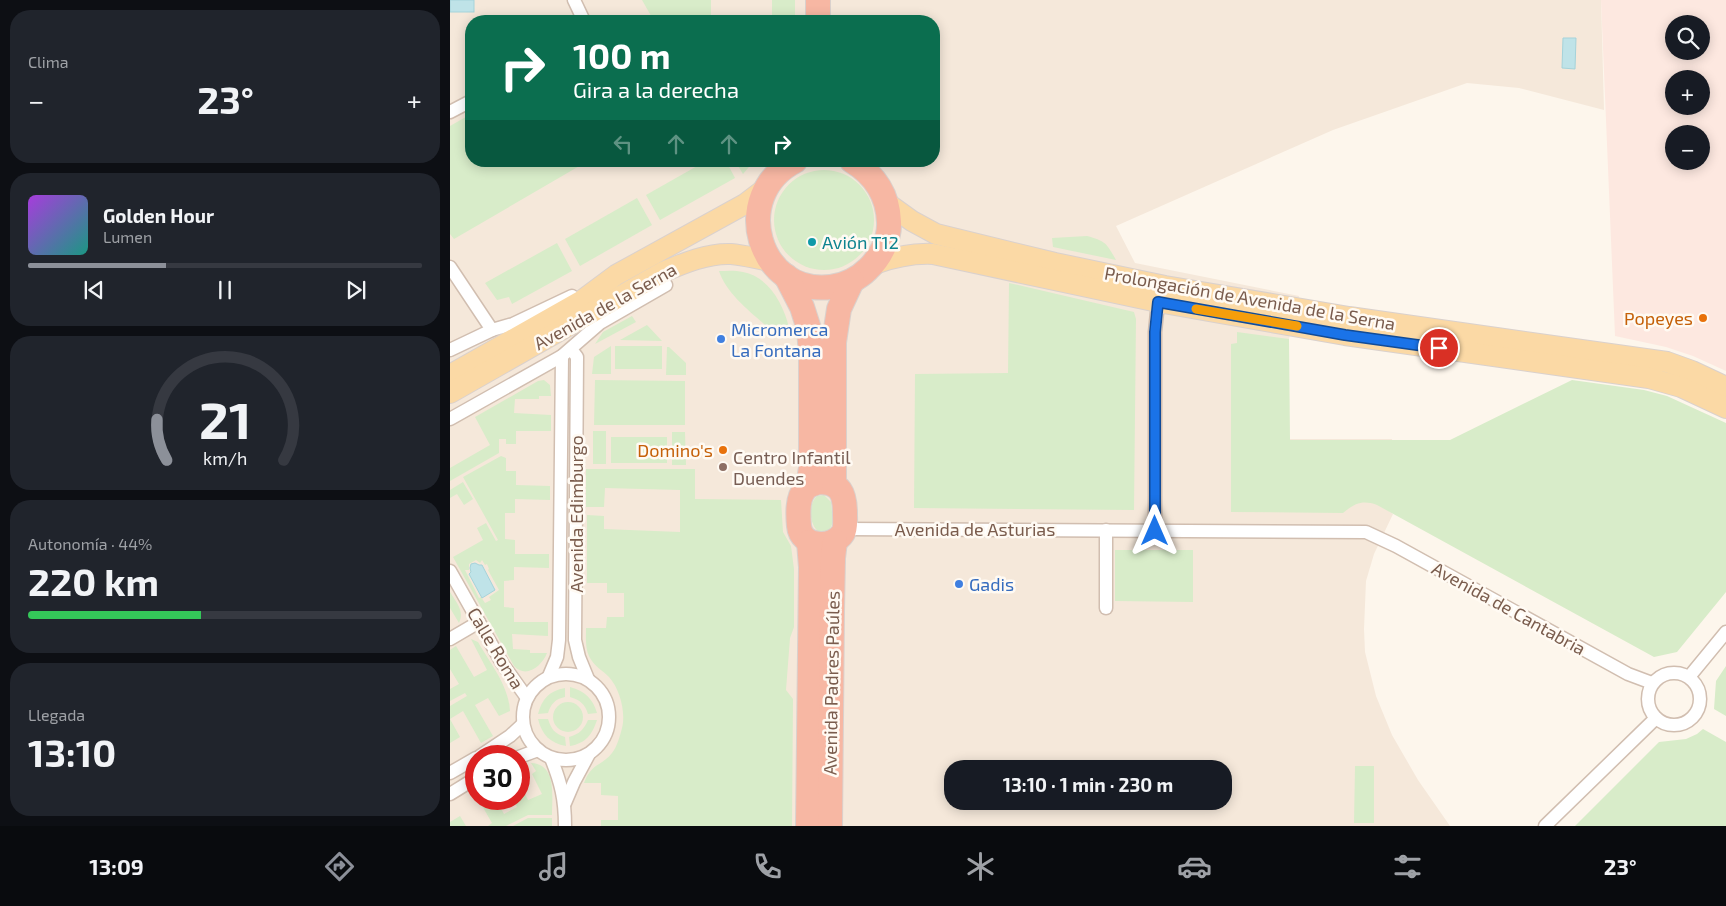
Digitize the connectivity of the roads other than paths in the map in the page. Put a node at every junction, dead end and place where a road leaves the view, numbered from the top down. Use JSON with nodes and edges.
{"nodes":[{"id":1,"x":574,"y":0,"type":"edge"},
{"id":2,"x":818,"y":0,"type":"edge"},
{"id":3,"x":833,"y":0,"type":"edge"},
{"id":4,"x":581,"y":15,"type":"edge"},
{"id":5,"x":818,"y":15,"type":"edge"},
{"id":6,"x":833,"y":15,"type":"edge"},
{"id":7,"x":465,"y":104,"type":"edge"},
{"id":8,"x":450,"y":112,"type":"edge"},
{"id":9,"x":786,"y":167,"type":"edge"},
{"id":10,"x":861,"y":167,"type":"edge"},
{"id":11,"x":766,"y":188,"type":"junction"},
{"id":12,"x":887,"y":203,"type":"junction"},
{"id":13,"x":874,"y":264,"type":"junction"},
{"id":14,"x":450,"y":267,"type":"edge"},
{"id":15,"x":778,"y":269,"type":"junction"},
{"id":16,"x":609,"y":280,"type":"junction"},
{"id":17,"x":852,"y":281,"type":"junction"},
{"id":18,"x":666,"y":285,"type":"dead end"},
{"id":19,"x":1158,"y":302,"type":"junction"},
{"id":20,"x":492,"y":330,"type":"junction"},
{"id":21,"x":450,"y":350,"type":"edge"},
{"id":22,"x":566,"y":352,"type":"junction"},
{"id":23,"x":1622,"y":364,"type":"junction"},
{"id":24,"x":450,"y":375,"type":"edge"},
{"id":25,"x":1726,"y":387,"type":"edge"},
{"id":26,"x":450,"y":394,"type":"edge"},
{"id":27,"x":1726,"y":408,"type":"edge"},
{"id":28,"x":450,"y":420,"type":"edge"},
{"id":29,"x":834,"y":484,"type":"junction"},
{"id":30,"x":808,"y":486,"type":"junction"},
{"id":31,"x":1106,"y":530,"type":"junction"},
{"id":32,"x":1155,"y":531,"type":"junction"},
{"id":33,"x":1366,"y":532,"type":"joint"},
{"id":34,"x":840,"y":535,"type":"junction"},
{"id":35,"x":809,"y":542,"type":"junction"},
{"id":36,"x":450,"y":571,"type":"edge"},
{"id":37,"x":1106,"y":608,"type":"dead end"},
{"id":38,"x":479,"y":622,"type":"junction"},
{"id":39,"x":1726,"y":632,"type":"edge"},
{"id":40,"x":450,"y":639,"type":"edge"},
{"id":41,"x":549,"y":676,"type":"junction"},
{"id":42,"x":1689,"y":677,"type":"junction"},
{"id":43,"x":588,"y":679,"type":"junction"},
{"id":44,"x":1652,"y":683,"type":"junction"},
{"id":45,"x":527,"y":698,"type":"junction"},
{"id":46,"x":1656,"y":718,"type":"junction"},
{"id":47,"x":523,"y":724,"type":"junction"},
{"id":48,"x":496,"y":745,"type":"edge"},
{"id":49,"x":538,"y":750,"type":"junction"},
{"id":50,"x":530,"y":753,"type":"edge"},
{"id":51,"x":589,"y":754,"type":"junction"},
{"id":52,"x":551,"y":758,"type":"junction"},
{"id":53,"x":465,"y":764,"type":"edge"},
{"id":54,"x":450,"y":773,"type":"edge"},
{"id":55,"x":465,"y":785,"type":"edge"},
{"id":56,"x":450,"y":794,"type":"edge"},
{"id":57,"x":565,"y":803,"type":"junction"},
{"id":58,"x":565,"y":826,"type":"edge"},
{"id":59,"x":808,"y":826,"type":"edge"},
{"id":60,"x":830,"y":826,"type":"edge"},
{"id":61,"x":1545,"y":826,"type":"edge"}],
"edges":[{"from":1,"to":4,"type":"street"},
{"from":2,"to":5,"type":"highway"},
{"from":3,"to":6,"type":"highway"},
{"from":7,"to":8,"type":"street"},
{"from":9,"to":11,"type":"highway"},
{"from":10,"to":12,"type":"highway"},
{"from":11,"to":15,"type":"highway"},
{"from":11,"to":16,"type":"main road","name":"Avenida de la Serna"},
{"from":12,"to":13,"type":"highway"},
{"from":12,"to":23,"type":"main road","name":"Prolongación de Avenida de la Serna"},
{"from":13,"to":17,"type":"highway"},
{"from":13,"to":19,"type":"main road","name":"Prolongación de Avenida de la Serna"},
{"from":14,"to":20,"type":"street"},
{"from":15,"to":17,"type":"highway"},
{"from":15,"to":26,"type":"main road","name":"Avenida de la Serna"},
{"from":15,"to":30,"type":"highway"},
{"from":16,"to":20,"type":"street","name":"Avenida de la Serna"},
{"from":16,"to":24,"type":"main road","name":"Avenida de la Serna"},
{"from":17,"to":29,"type":"highway"},
{"from":18,"to":22,"type":"street","name":"Avenida de la Serna"},
{"from":19,"to":23,"type":"main road","name":"Prolongación de Avenida de la Serna"},
{"from":19,"to":32,"type":"street"},
{"from":20,"to":21,"type":"street","name":"Avenida de la Serna"},
{"from":22,"to":28,"type":"street","name":"Avenida de la Serna"},
{"from":22,"to":41,"type":"street","name":"Avenida Edimburgo"},
{"from":22,"to":43,"type":"street","name":"Avenida Edimburgo"},
{"from":23,"to":25,"type":"main road"},
{"from":23,"to":27,"type":"main road"},
{"from":29,"to":30,"type":"highway"},
{"from":29,"to":34,"type":"highway"},
{"from":30,"to":35,"type":"highway"},
{"from":31,"to":32,"type":"street","name":"Avenida de Asturias"},
{"from":31,"to":34,"type":"street","name":"Avenida de Asturias"},
{"from":31,"to":37,"type":"street"},
{"from":32,"to":33,"type":"street","name":"Avenida de Asturias"},
{"from":33,"to":44,"type":"street","name":"Avenida de Cantabria"},
{"from":34,"to":35,"type":"highway"},
{"from":34,"to":60,"type":"highway","name":"Avenida Padres Paúles"},
{"from":35,"to":59,"type":"highway","name":"Avenida Padres Paúles"},
{"from":36,"to":38,"type":"street","name":"Calle Roma"},
{"from":38,"to":40,"type":"street"},
{"from":38,"to":45,"type":"street","name":"Calle Roma"},
{"from":39,"to":42,"type":"street"},
{"from":41,"to":43,"type":"street"},
{"from":41,"to":45,"type":"street"},
{"from":42,"to":44,"type":"street"},
{"from":42,"to":46,"type":"street"},
{"from":43,"to":51,"type":"street"},
{"from":44,"to":46,"type":"street"},
{"from":45,"to":47,"type":"street"},
{"from":46,"to":61,"type":"street"},
{"from":47,"to":48,"type":"street"},
{"from":47,"to":49,"type":"street"},
{"from":49,"to":50,"type":"street"},
{"from":49,"to":52,"type":"street"},
{"from":51,"to":52,"type":"street"},
{"from":51,"to":57,"type":"street"},
{"from":52,"to":57,"type":"street"},
{"from":53,"to":54,"type":"street"},
{"from":55,"to":56,"type":"street"},
{"from":57,"to":58,"type":"street"}]}
